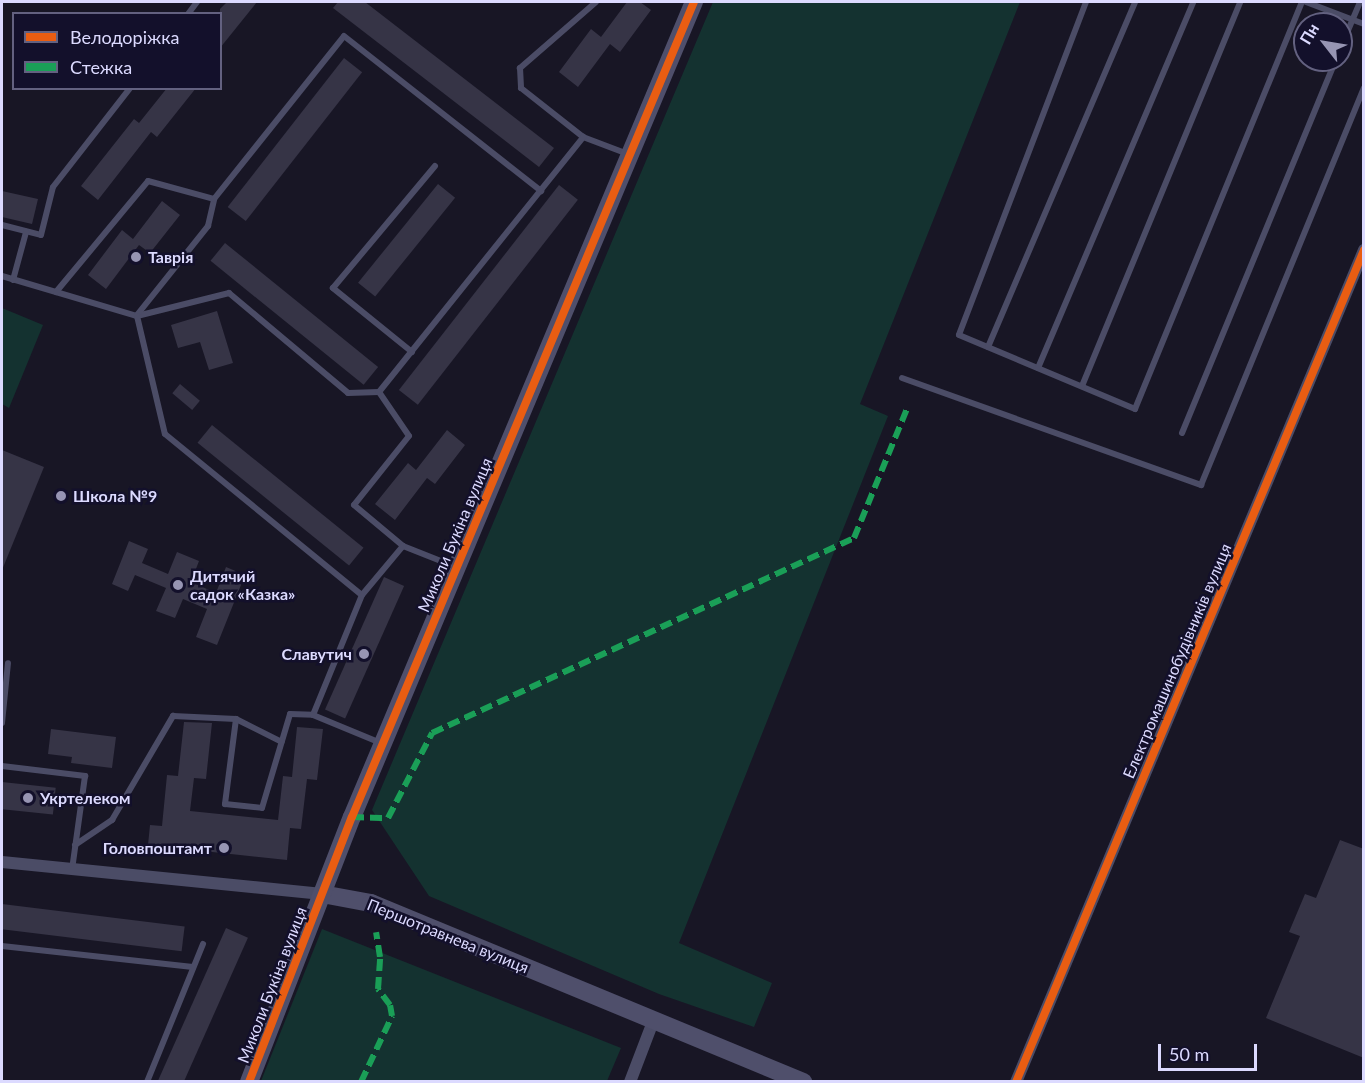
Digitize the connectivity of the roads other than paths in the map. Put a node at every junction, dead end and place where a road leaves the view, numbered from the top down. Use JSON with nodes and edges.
{"nodes":[{"id":1,"x":596,"y":2,"type":"edge"},
{"id":2,"x":694,"y":2,"type":"edge"},
{"id":3,"x":1086,"y":2,"type":"edge"},
{"id":4,"x":1135,"y":2,"type":"edge"},
{"id":5,"x":1193,"y":2,"type":"edge"},
{"id":6,"x":1240,"y":2,"type":"edge"},
{"id":7,"x":1304,"y":2,"type":"edge"},
{"id":8,"x":1360,"y":2,"type":"edge"},
{"id":9,"x":1331,"y":12,"type":"edge"},
{"id":10,"x":1353,"y":18,"type":"edge"},
{"id":11,"x":1331,"y":72,"type":"edge"},
{"id":12,"x":1364,"y":88,"type":"edge"},
{"id":13,"x":128,"y":90,"type":"edge"},
{"id":14,"x":583,"y":137,"type":"junction"},
{"id":15,"x":630,"y":154,"type":"junction"},
{"id":16,"x":435,"y":166,"type":"dead end"},
{"id":17,"x":541,"y":191,"type":"junction"},
{"id":18,"x":214,"y":199,"type":"junction"},
{"id":19,"x":2,"y":225,"type":"edge"},
{"id":20,"x":26,"y":232,"type":"junction"},
{"id":21,"x":1364,"y":250,"type":"edge"},
{"id":22,"x":2,"y":276,"type":"edge"},
{"id":23,"x":13,"y":280,"type":"junction"},
{"id":24,"x":56,"y":292,"type":"junction"},
{"id":25,"x":137,"y":316,"type":"junction"},
{"id":26,"x":988,"y":347,"type":"junction"},
{"id":27,"x":412,"y":352,"type":"junction"},
{"id":28,"x":1038,"y":368,"type":"junction"},
{"id":29,"x":902,"y":378,"type":"dead end"},
{"id":30,"x":1082,"y":386,"type":"junction"},
{"id":31,"x":379,"y":392,"type":"junction"},
{"id":32,"x":1182,"y":433,"type":"dead end"},
{"id":33,"x":403,"y":546,"type":"junction"},
{"id":34,"x":456,"y":567,"type":"junction"},
{"id":35,"x":362,"y":595,"type":"junction"},
{"id":36,"x":8,"y":663,"type":"dead end"},
{"id":37,"x":313,"y":716,"type":"junction"},
{"id":38,"x":236,"y":719,"type":"junction"},
{"id":39,"x":2,"y":723,"type":"edge"},
{"id":40,"x":282,"y":742,"type":"junction"},
{"id":41,"x":382,"y":744,"type":"junction"},
{"id":42,"x":2,"y":766,"type":"edge"},
{"id":43,"x":75,"y":845,"type":"junction"},
{"id":44,"x":2,"y":862,"type":"edge"},
{"id":45,"x":72,"y":871,"type":"junction"},
{"id":46,"x":322,"y":894,"type":"junction"},
{"id":47,"x":203,"y":944,"type":"dead end"},
{"id":48,"x":2,"y":946,"type":"edge"},
{"id":49,"x":193,"y":967,"type":"junction"},
{"id":50,"x":654,"y":1019,"type":"junction"},
{"id":51,"x":147,"y":1082,"type":"edge"},
{"id":52,"x":249,"y":1082,"type":"edge"},
{"id":53,"x":630,"y":1082,"type":"edge"},
{"id":54,"x":803,"y":1082,"type":"edge"},
{"id":55,"x":1016,"y":1082,"type":"edge"}],
"edges":[{"from":1,"to":14,"type":"lane"},
{"from":2,"to":15,"type":"street","name":"Миколи Букіна вулиця"},
{"from":3,"to":26,"type":"lane"},
{"from":4,"to":26,"type":"lane"},
{"from":5,"to":28,"type":"lane"},
{"from":6,"to":30,"type":"lane"},
{"from":7,"to":9,"type":"lane"},
{"from":7,"to":30,"type":"lane"},
{"from":8,"to":10,"type":"lane"},
{"from":11,"to":32,"type":"lane"},
{"from":12,"to":29,"type":"lane"},
{"from":13,"to":20,"type":"lane"},
{"from":14,"to":15,"type":"lane"},
{"from":14,"to":17,"type":"lane"},
{"from":15,"to":34,"type":"street","name":"Миколи Букіна вулиця"},
{"from":16,"to":27,"type":"lane"},
{"from":17,"to":18,"type":"lane"},
{"from":17,"to":27,"type":"lane"},
{"from":18,"to":24,"type":"lane"},
{"from":18,"to":25,"type":"lane"},
{"from":19,"to":20,"type":"lane"},
{"from":20,"to":23,"type":"lane"},
{"from":21,"to":55,"type":"street","name":"Електромашинобудівників вулиця"},
{"from":22,"to":23,"type":"lane"},
{"from":23,"to":24,"type":"lane"},
{"from":24,"to":25,"type":"lane"},
{"from":25,"to":31,"type":"lane"},
{"from":25,"to":35,"type":"lane"},
{"from":26,"to":28,"type":"lane"},
{"from":27,"to":31,"type":"lane"},
{"from":28,"to":30,"type":"lane"},
{"from":31,"to":33,"type":"lane"},
{"from":33,"to":34,"type":"lane"},
{"from":33,"to":35,"type":"lane"},
{"from":34,"to":41,"type":"street","name":"Миколи Букіна вулиця"},
{"from":35,"to":37,"type":"lane"},
{"from":36,"to":39,"type":"lane"},
{"from":37,"to":40,"type":"lane"},
{"from":37,"to":41,"type":"lane"},
{"from":38,"to":40,"type":"lane"},
{"from":38,"to":40,"type":"lane"},
{"from":38,"to":43,"type":"lane"},
{"from":41,"to":46,"type":"street","name":"Миколи Букіна вулиця"},
{"from":42,"to":43,"type":"lane"},
{"from":43,"to":45,"type":"lane"},
{"from":44,"to":45,"type":"street","name":"Першотравнева вулиця"},
{"from":45,"to":46,"type":"street","name":"Першотравнева вулиця"},
{"from":46,"to":50,"type":"street","name":"Першотравнева вулиця"},
{"from":46,"to":52,"type":"street","name":"Миколи Букіна вулиця"},
{"from":47,"to":49,"type":"lane"},
{"from":48,"to":49,"type":"lane"},
{"from":49,"to":51,"type":"lane"},
{"from":50,"to":53,"type":"street"},
{"from":50,"to":54,"type":"street","name":"Першотравнева вулиця"}]}
